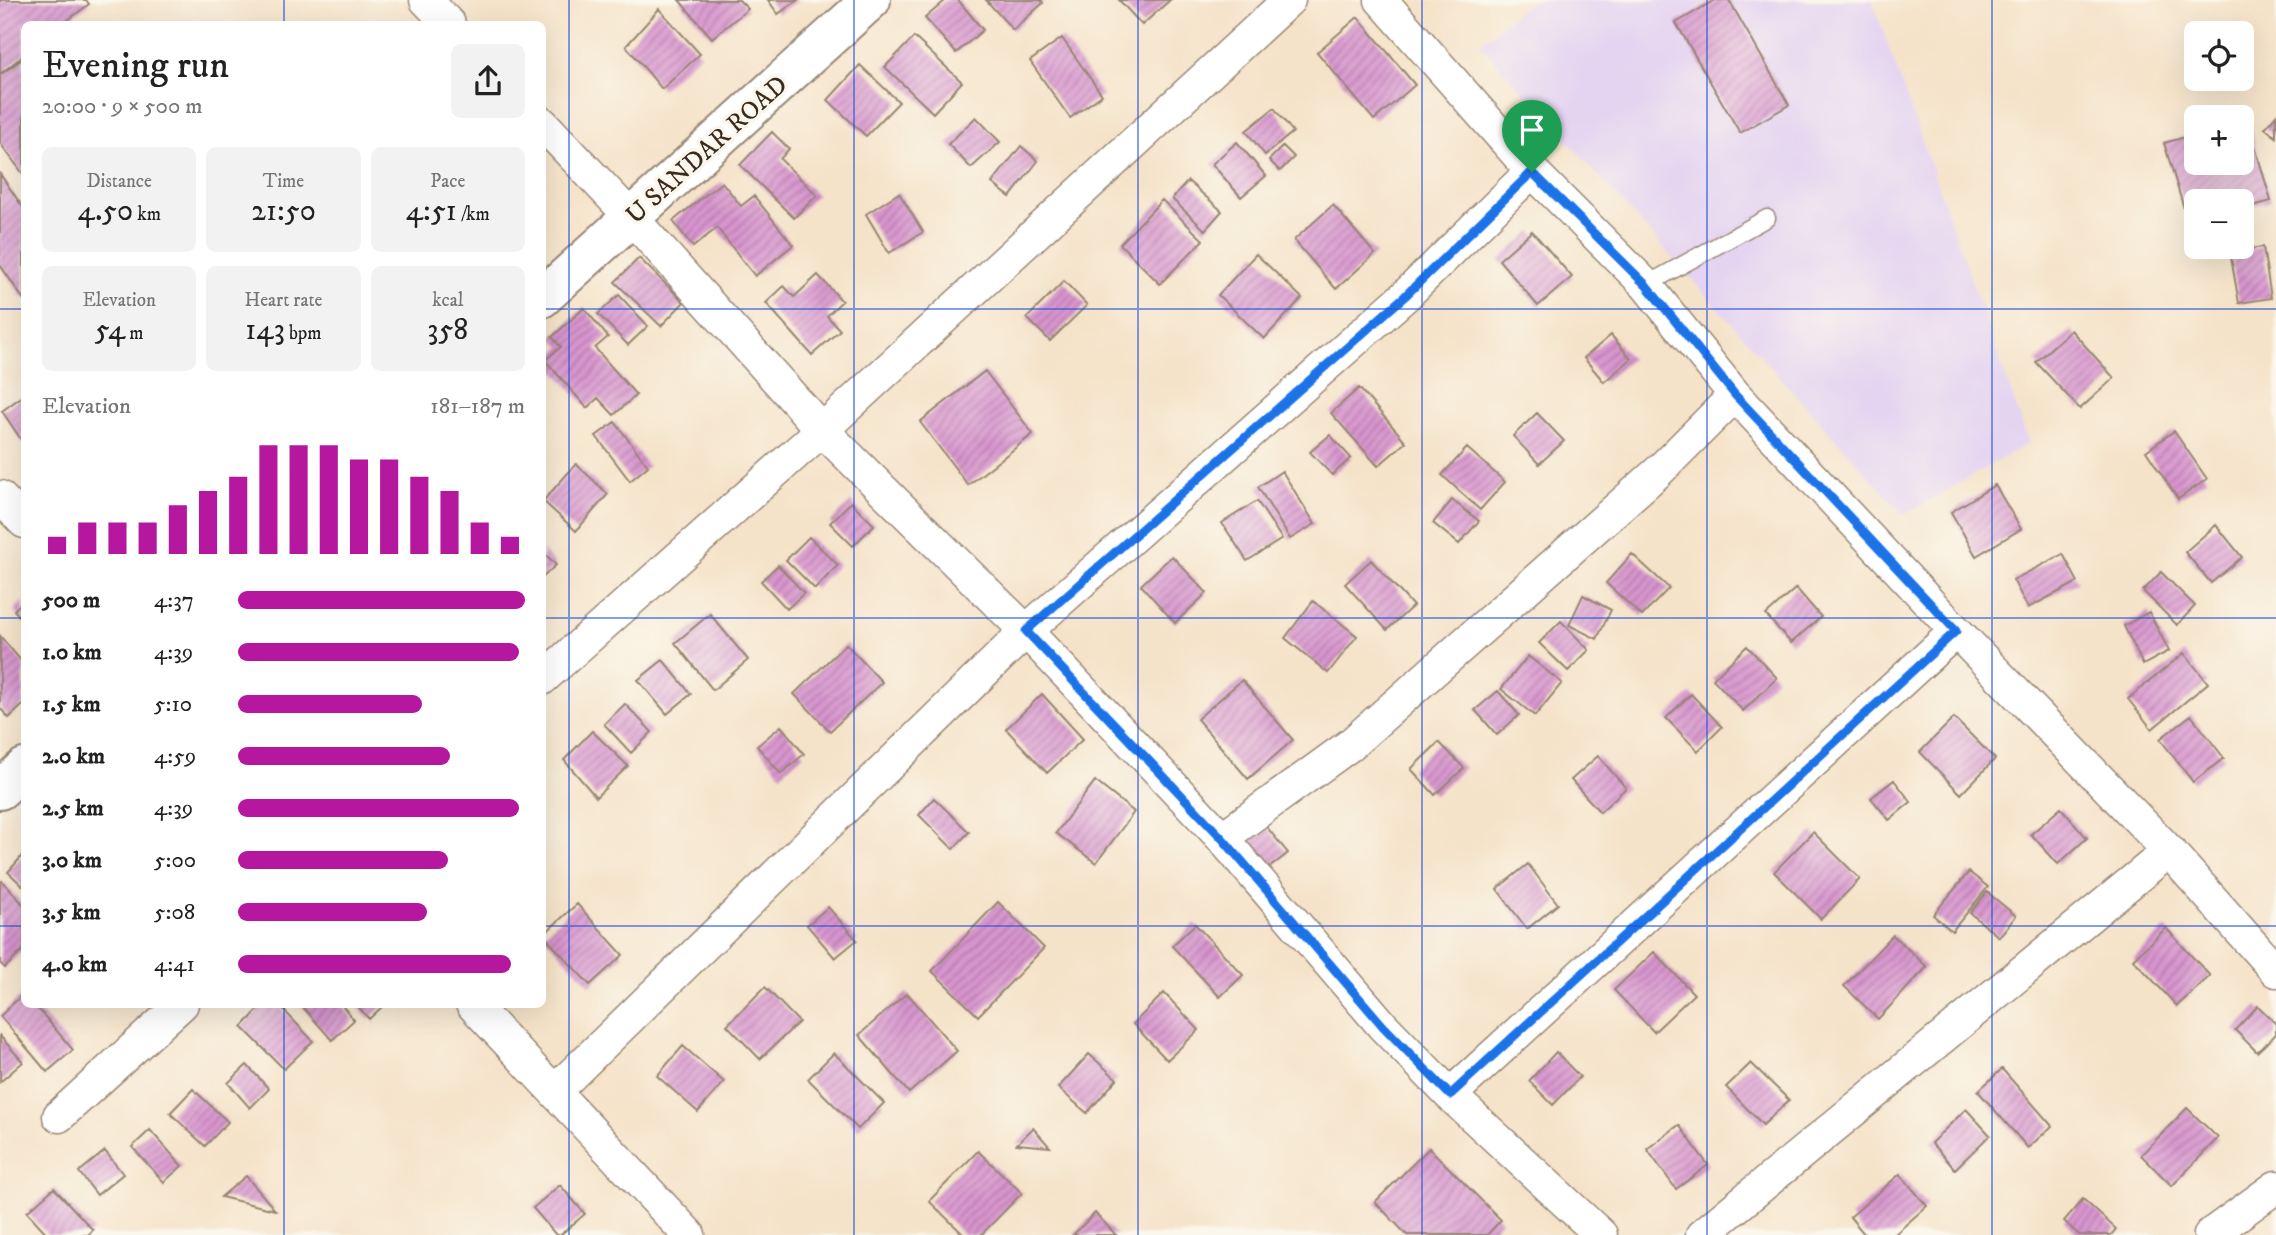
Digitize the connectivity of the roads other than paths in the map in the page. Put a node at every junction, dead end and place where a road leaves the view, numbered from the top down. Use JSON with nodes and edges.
{"nodes":[{"id":1,"x":426,"y":0,"type":"edge"},
{"id":2,"x":871,"y":0,"type":"edge"},
{"id":3,"x":1289,"y":0,"type":"edge"},
{"id":4,"x":1381,"y":0,"type":"edge"},
{"id":5,"x":446,"y":21,"type":"edge"},
{"id":6,"x":546,"y":127,"type":"edge"},
{"id":7,"x":1532,"y":172,"type":"junction"},
{"id":8,"x":631,"y":217,"type":"junction"},
{"id":9,"x":1767,"y":218,"type":"dead end"},
{"id":10,"x":1646,"y":285,"type":"junction"},
{"id":11,"x":546,"y":294,"type":"edge"},
{"id":12,"x":1735,"y":395,"type":"junction"},
{"id":13,"x":822,"y":430,"type":"junction"},
{"id":14,"x":0,"y":496,"type":"edge"},
{"id":15,"x":21,"y":519,"type":"edge"},
{"id":16,"x":1026,"y":631,"type":"junction"},
{"id":17,"x":1956,"y":631,"type":"junction"},
{"id":18,"x":546,"y":676,"type":"edge"},
{"id":19,"x":21,"y":771,"type":"edge"},
{"id":20,"x":0,"y":790,"type":"edge"},
{"id":21,"x":1222,"y":838,"type":"junction"},
{"id":22,"x":2169,"y":851,"type":"junction"},
{"id":23,"x":2276,"y":971,"type":"edge"},
{"id":24,"x":178,"y":1008,"type":"edge"},
{"id":25,"x":476,"y":1008,"type":"edge"},
{"id":26,"x":555,"y":1091,"type":"junction"},
{"id":27,"x":1450,"y":1095,"type":"junction"},
{"id":28,"x":59,"y":1116,"type":"dead end"},
{"id":29,"x":2276,"y":1187,"type":"edge"},
{"id":30,"x":689,"y":1235,"type":"edge"},
{"id":31,"x":1601,"y":1235,"type":"edge"},
{"id":32,"x":1702,"y":1235,"type":"edge"},
{"id":33,"x":2210,"y":1235,"type":"edge"}],
"edges":[{"from":1,"to":5,"type":"street"},
{"from":2,"to":8,"type":"main road","name":"U SANDAR ROAD"},
{"from":3,"to":13,"type":"street"},
{"from":4,"to":7,"type":"street"},
{"from":6,"to":8,"type":"street"},
{"from":7,"to":10,"type":"street"},
{"from":7,"to":16,"type":"street"},
{"from":8,"to":11,"type":"main road","name":"U SANDAR ROAD"},
{"from":8,"to":13,"type":"street"},
{"from":9,"to":10,"type":"lane"},
{"from":10,"to":12,"type":"street"},
{"from":12,"to":17,"type":"street"},
{"from":12,"to":21,"type":"street"},
{"from":13,"to":16,"type":"street"},
{"from":13,"to":18,"type":"street"},
{"from":14,"to":15,"type":"street"},
{"from":16,"to":21,"type":"street"},
{"from":16,"to":26,"type":"street"},
{"from":17,"to":22,"type":"street"},
{"from":17,"to":27,"type":"street"},
{"from":19,"to":20,"type":"main road"},
{"from":21,"to":27,"type":"street"},
{"from":22,"to":23,"type":"street"},
{"from":22,"to":32,"type":"street"},
{"from":24,"to":28,"type":"street"},
{"from":25,"to":26,"type":"street"},
{"from":26,"to":30,"type":"street"},
{"from":27,"to":31,"type":"street"},
{"from":29,"to":33,"type":"street"}]}
